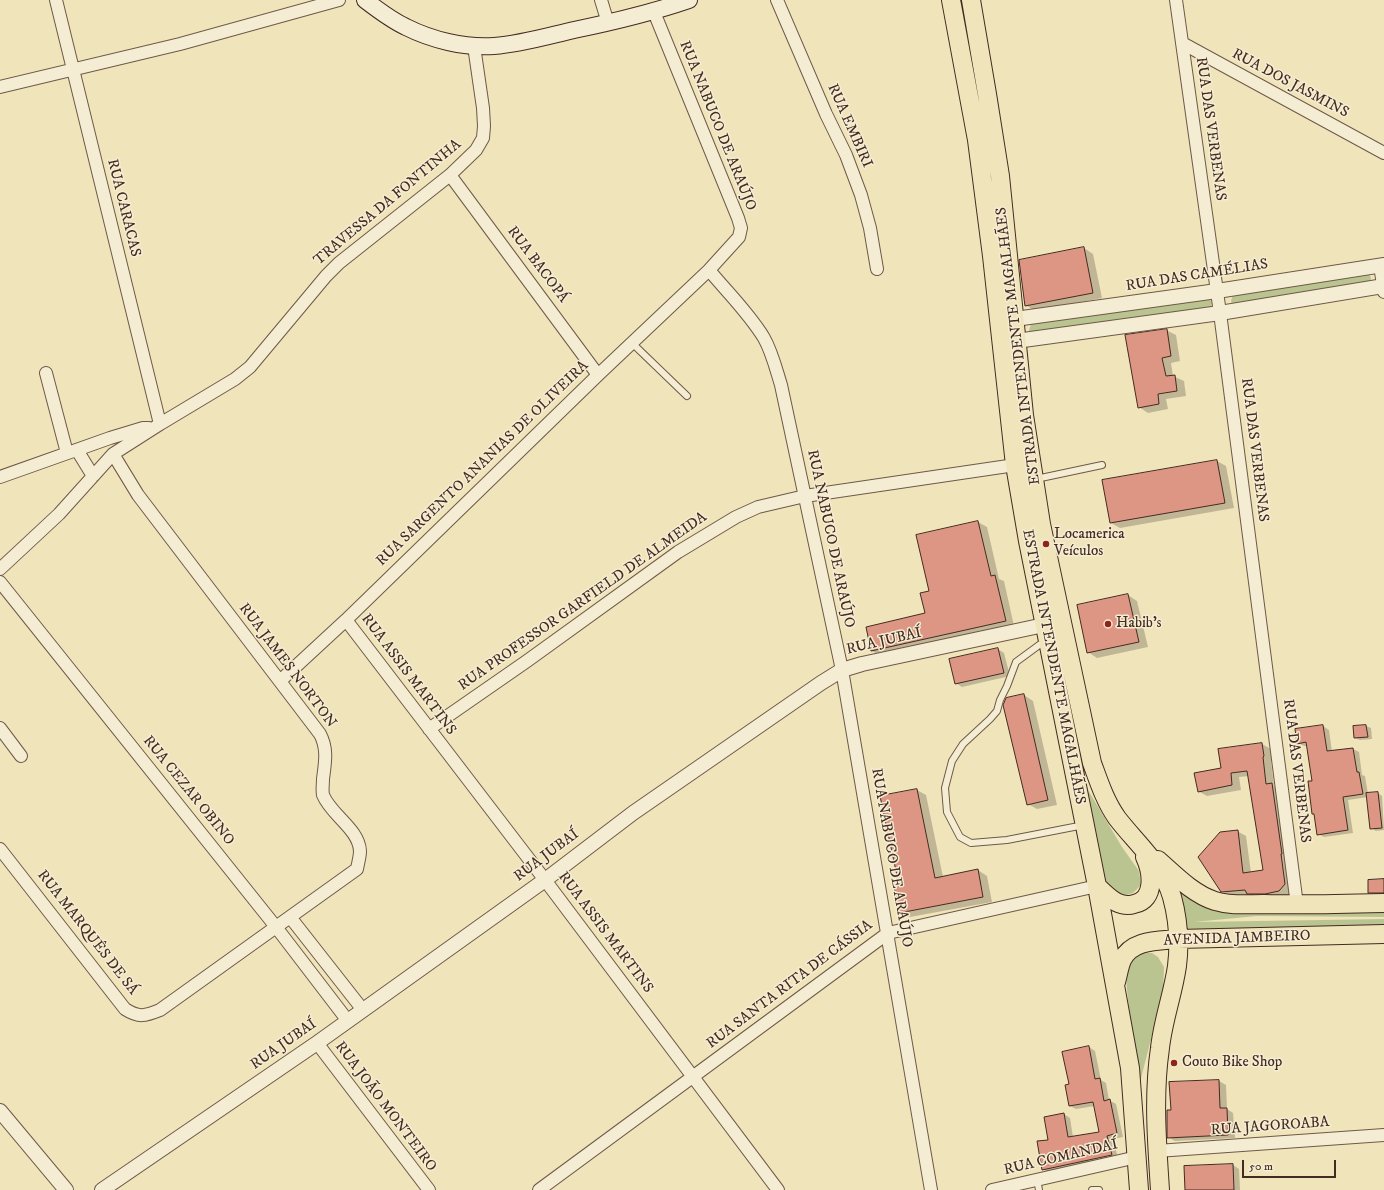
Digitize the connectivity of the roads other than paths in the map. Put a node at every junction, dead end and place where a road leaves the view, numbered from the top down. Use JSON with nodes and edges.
{"nodes":[{"id":1,"x":56,"y":0,"type":"edge"},
{"id":2,"x":339,"y":0,"type":"edge"},
{"id":3,"x":366,"y":0,"type":"edge"},
{"id":4,"x":601,"y":0,"type":"edge"},
{"id":5,"x":689,"y":0,"type":"edge"},
{"id":6,"x":777,"y":0,"type":"edge"},
{"id":7,"x":951,"y":0,"type":"edge"},
{"id":8,"x":971,"y":0,"type":"edge"},
{"id":9,"x":1176,"y":0,"type":"edge"},
{"id":10,"x":654,"y":12,"type":"junction"},
{"id":11,"x":608,"y":23,"type":"junction"},
{"id":12,"x":1182,"y":43,"type":"junction"},
{"id":13,"x":474,"y":46,"type":"junction"},
{"id":14,"x":72,"y":70,"type":"junction"},
{"id":15,"x":0,"y":87,"type":"edge"},
{"id":16,"x":1384,"y":153,"type":"edge"},
{"id":17,"x":450,"y":175,"type":"junction"},
{"id":18,"x":1382,"y":265,"type":"edge"},
{"id":19,"x":878,"y":269,"type":"dead end"},
{"id":20,"x":709,"y":270,"type":"junction"},
{"id":21,"x":1384,"y":288,"type":"edge"},
{"id":22,"x":1217,"y":291,"type":"junction"},
{"id":23,"x":1220,"y":313,"type":"junction"},
{"id":24,"x":1015,"y":319,"type":"junction"},
{"id":25,"x":1016,"y":341,"type":"junction"},
{"id":26,"x":632,"y":343,"type":"junction"},
{"id":27,"x":46,"y":373,"type":"dead end"},
{"id":28,"x":598,"y":375,"type":"junction"},
{"id":29,"x":687,"y":396,"type":"dead end"},
{"id":30,"x":156,"y":426,"type":"junction"},
{"id":31,"x":72,"y":452,"type":"junction"},
{"id":32,"x":113,"y":454,"type":"junction"},
{"id":33,"x":1015,"y":465,"type":"junction"},
{"id":34,"x":1102,"y":465,"type":"dead end"},
{"id":35,"x":93,"y":476,"type":"junction"},
{"id":36,"x":0,"y":477,"type":"edge"},
{"id":37,"x":1034,"y":479,"type":"junction"},
{"id":38,"x":805,"y":496,"type":"junction"},
{"id":39,"x":0,"y":569,"type":"edge"},
{"id":40,"x":0,"y":582,"type":"edge"},
{"id":41,"x":346,"y":620,"type":"junction"},
{"id":42,"x":1046,"y":632,"type":"junction"},
{"id":43,"x":842,"y":670,"type":"junction"},
{"id":44,"x":280,"y":681,"type":"junction"},
{"id":45,"x":0,"y":728,"type":"edge"},
{"id":46,"x":429,"y":729,"type":"junction"},
{"id":47,"x":21,"y":756,"type":"dead end"},
{"id":48,"x":1085,"y":825,"type":"junction"},
{"id":49,"x":1139,"y":844,"type":"junction"},
{"id":50,"x":2,"y":854,"type":"edge"},
{"id":51,"x":545,"y":880,"type":"junction"},
{"id":52,"x":1097,"y":886,"type":"junction"},
{"id":53,"x":1384,"y":903,"type":"edge"},
{"id":54,"x":1297,"y":905,"type":"junction"},
{"id":55,"x":290,"y":917,"type":"junction"},
{"id":56,"x":276,"y":926,"type":"junction"},
{"id":57,"x":888,"y":933,"type":"junction"},
{"id":58,"x":1384,"y":934,"type":"edge"},
{"id":59,"x":1178,"y":940,"type":"junction"},
{"id":60,"x":1116,"y":984,"type":"junction"},
{"id":61,"x":363,"y":1010,"type":"junction"},
{"id":62,"x":348,"y":1021,"type":"junction"},
{"id":63,"x":317,"y":1043,"type":"junction"},
{"id":64,"x":694,"y":1077,"type":"junction"},
{"id":65,"x":0,"y":1111,"type":"edge"},
{"id":66,"x":1384,"y":1135,"type":"edge"},
{"id":67,"x":1157,"y":1151,"type":"junction"},
{"id":68,"x":1137,"y":1158,"type":"junction"},
{"id":69,"x":1038,"y":1185,"type":"edge"},
{"id":70,"x":66,"y":1190,"type":"edge"},
{"id":71,"x":102,"y":1190,"type":"edge"},
{"id":72,"x":429,"y":1190,"type":"edge"},
{"id":73,"x":539,"y":1190,"type":"edge"},
{"id":74,"x":778,"y":1190,"type":"edge"},
{"id":75,"x":931,"y":1190,"type":"edge"},
{"id":76,"x":992,"y":1190,"type":"edge"},
{"id":77,"x":1092,"y":1190,"type":"edge"},
{"id":78,"x":1099,"y":1190,"type":"edge"},
{"id":79,"x":1139,"y":1190,"type":"edge"},
{"id":80,"x":1160,"y":1190,"type":"edge"}],
"edges":[{"from":1,"to":14,"type":"street","name":"RUA CARACAS"},
{"from":2,"to":14,"type":"street"},
{"from":3,"to":13,"type":"main road"},
{"from":4,"to":11,"type":"street"},
{"from":5,"to":10,"type":"main road"},
{"from":6,"to":19,"type":"street","name":"RUA EMBIRI"},
{"from":7,"to":33,"type":"main road","name":"ESTRADA INTENDENTE MAGALHÃES"},
{"from":8,"to":24,"type":"main road","name":"ESTRADA INTENDENTE MAGALHÃES"},
{"from":9,"to":12,"type":"street","name":"RUA DAS VERBENAS"},
{"from":10,"to":11,"type":"main road"},
{"from":10,"to":20,"type":"street","name":"RUA NABUCO DE ARAÚJO"},
{"from":11,"to":13,"type":"main road"},
{"from":12,"to":16,"type":"street","name":"RUA DOS JASMINS"},
{"from":12,"to":22,"type":"street","name":"RUA DAS VERBENAS"},
{"from":13,"to":17,"type":"street","name":"TRAVESSA DA FONTINHA"},
{"from":14,"to":15,"type":"street"},
{"from":14,"to":30,"type":"street","name":"RUA CARACAS"},
{"from":17,"to":28,"type":"street","name":"RUA BACOPÁ"},
{"from":17,"to":30,"type":"street","name":"TRAVESSA DA FONTINHA"},
{"from":18,"to":21,"type":"street"},
{"from":18,"to":22,"type":"street","name":"RUA DAS CAMÉLIAS"},
{"from":20,"to":26,"type":"street","name":"RUA SARGENTO ANANIAS DE OLIVEIRA"},
{"from":20,"to":38,"type":"street","name":"RUA NABUCO DE ARAÚJO"},
{"from":21,"to":23,"type":"street"},
{"from":22,"to":23,"type":"street","name":"RUA DAS VERBENAS"},
{"from":22,"to":24,"type":"street","name":"RUA DAS CAMÉLIAS"},
{"from":23,"to":25,"type":"street"},
{"from":23,"to":54,"type":"street","name":"RUA DAS VERBENAS"},
{"from":24,"to":25,"type":"main road","name":"ESTRADA INTENDENTE MAGALHÃES"},
{"from":25,"to":37,"type":"main road","name":"ESTRADA INTENDENTE MAGALHÃES"},
{"from":26,"to":28,"type":"street","name":"RUA SARGENTO ANANIAS DE OLIVEIRA"},
{"from":26,"to":29,"type":"lane"},
{"from":27,"to":31,"type":"street"},
{"from":28,"to":41,"type":"street","name":"RUA SARGENTO ANANIAS DE OLIVEIRA"},
{"from":30,"to":31,"type":"street","name":"TRAVESSA DA FONTINHA"},
{"from":30,"to":32,"type":"street","name":"TRAVESSA DA FONTINHA"},
{"from":31,"to":35,"type":"street"},
{"from":31,"to":36,"type":"street","name":"TRAVESSA DA FONTINHA"},
{"from":32,"to":35,"type":"street","name":"TRAVESSA DA FONTINHA"},
{"from":32,"to":44,"type":"street","name":"RUA JAMES NORTON"},
{"from":33,"to":38,"type":"street","name":"RUA PROFESSOR GARFIELD DE ALMEIDA"},
{"from":33,"to":42,"type":"main road","name":"ESTRADA INTENDENTE MAGALHÃES"},
{"from":34,"to":37,"type":"lane"},
{"from":35,"to":39,"type":"street","name":"TRAVESSA DA FONTINHA"},
{"from":37,"to":49,"type":"main road","name":"ESTRADA INTENDENTE MAGALHÃES"},
{"from":38,"to":43,"type":"street","name":"RUA NABUCO DE ARAÚJO"},
{"from":38,"to":46,"type":"street","name":"RUA PROFESSOR GARFIELD DE ALMEIDA"},
{"from":40,"to":56,"type":"street","name":"RUA CEZAR OBINO"},
{"from":41,"to":44,"type":"street","name":"RUA SARGENTO ANANIAS DE OLIVEIRA"},
{"from":41,"to":46,"type":"street","name":"RUA ASSIS MARTINS"},
{"from":42,"to":43,"type":"street","name":"RUA JUBAÍ"},
{"from":42,"to":48,"type":"main road","name":"ESTRADA INTENDENTE MAGALHÃES"},
{"from":42,"to":48,"type":"lane"},
{"from":43,"to":51,"type":"street","name":"RUA JUBAÍ"},
{"from":43,"to":57,"type":"street","name":"RUA NABUCO DE ARAÚJO"},
{"from":44,"to":55,"type":"street","name":"RUA JAMES NORTON"},
{"from":45,"to":47,"type":"street"},
{"from":46,"to":51,"type":"street","name":"RUA ASSIS MARTINS"},
{"from":48,"to":52,"type":"main road","name":"ESTRADA INTENDENTE MAGALHÃES"},
{"from":49,"to":52,"type":"main road"},
{"from":49,"to":54,"type":"main road"},
{"from":49,"to":59,"type":"main road","name":"ESTRADA INTENDENTE MAGALHÃES"},
{"from":50,"to":56,"type":"street","name":"RUA MARQUÊS DE SÁ"},
{"from":51,"to":61,"type":"street","name":"RUA JUBAÍ"},
{"from":51,"to":64,"type":"street","name":"RUA ASSIS MARTINS"},
{"from":52,"to":57,"type":"street","name":"RUA SANTA RITA DE CÁSSIA"},
{"from":52,"to":60,"type":"main road","name":"ESTRADA INTENDENTE MAGALHÃES"},
{"from":53,"to":54,"type":"main road"},
{"from":55,"to":56,"type":"street","name":"RUA JAMES NORTON"},
{"from":55,"to":61,"type":"street"},
{"from":56,"to":62,"type":"street","name":"RUA CEZAR OBINO"},
{"from":57,"to":64,"type":"street","name":"RUA SANTA RITA DE CÁSSIA"},
{"from":57,"to":75,"type":"street","name":"RUA NABUCO DE ARAÚJO"},
{"from":58,"to":59,"type":"main road","name":"AVENIDA JAMBEIRO"},
{"from":59,"to":60,"type":"main road","name":"AVENIDA JAMBEIRO"},
{"from":59,"to":67,"type":"main road","name":"ESTRADA INTENDENTE MAGALHÃES"},
{"from":60,"to":68,"type":"main road","name":"ESTRADA INTENDENTE MAGALHÃES"},
{"from":61,"to":62,"type":"street","name":"RUA JUBAÍ"},
{"from":62,"to":63,"type":"street","name":"RUA JUBAÍ"},
{"from":63,"to":71,"type":"street","name":"RUA JUBAÍ"},
{"from":63,"to":72,"type":"street","name":"RUA JOÃO MONTEIRO"},
{"from":64,"to":73,"type":"street","name":"RUA SANTA RITA DE CÁSSIA"},
{"from":64,"to":74,"type":"street","name":"RUA ASSIS MARTINS"},
{"from":65,"to":70,"type":"street"},
{"from":66,"to":67,"type":"street","name":"RUA JAGOROABA"},
{"from":67,"to":80,"type":"main road","name":"ESTRADA INTENDENTE MAGALHÃES"},
{"from":68,"to":69,"type":"street","name":"RUA COMANDAÍ"},
{"from":68,"to":79,"type":"main road","name":"ESTRADA INTENDENTE MAGALHÃES"},
{"from":69,"to":76,"type":"street","name":"RUA COMANDAÍ"},
{"from":77,"to":78,"type":"lane"}]}
